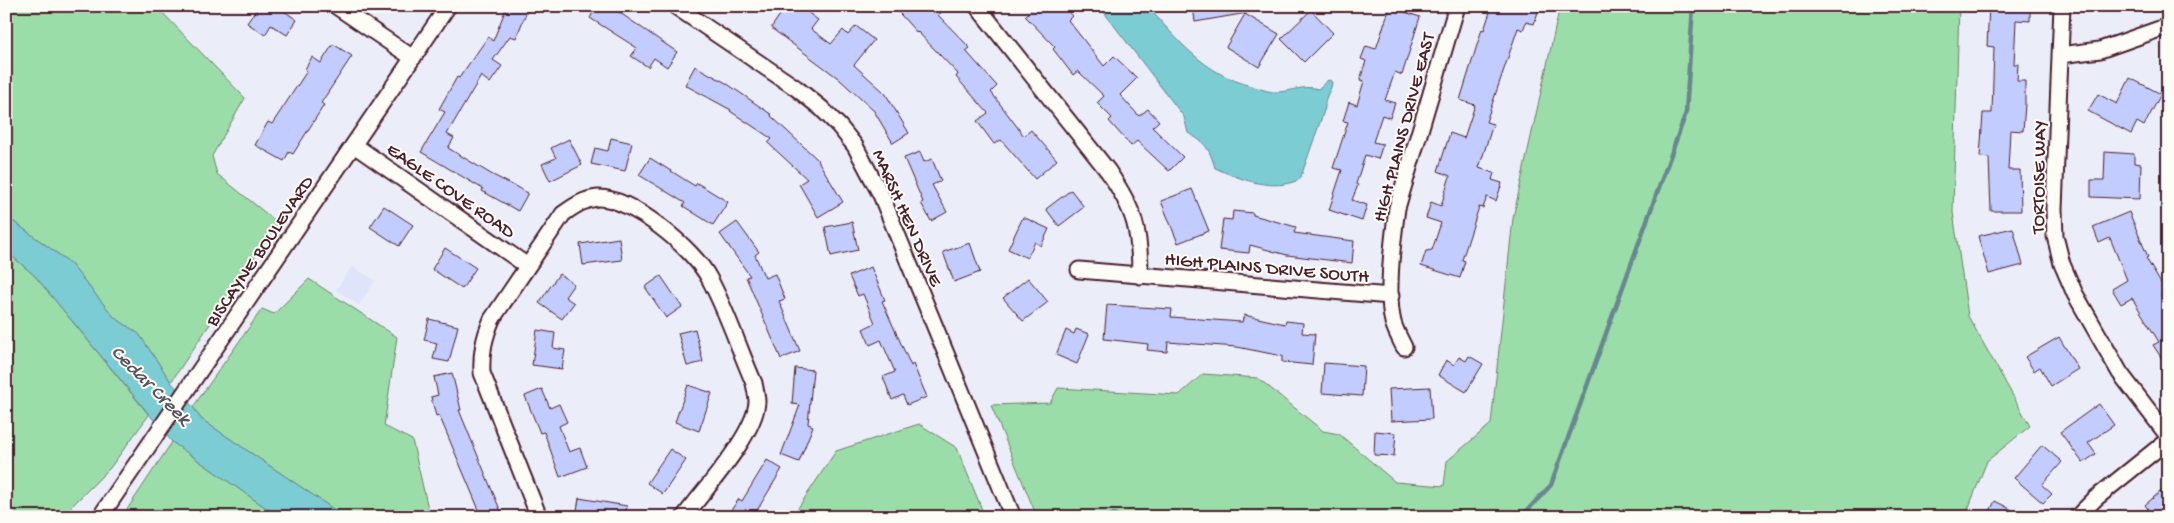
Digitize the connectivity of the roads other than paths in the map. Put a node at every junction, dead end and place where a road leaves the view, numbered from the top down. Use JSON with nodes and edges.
{"nodes":[{"id":1,"x":336,"y":6,"type":"edge"},
{"id":2,"x":448,"y":6,"type":"edge"},
{"id":3,"x":675,"y":6,"type":"edge"},
{"id":4,"x":977,"y":6,"type":"edge"},
{"id":5,"x":1457,"y":6,"type":"edge"},
{"id":6,"x":2062,"y":6,"type":"edge"},
{"id":7,"x":2168,"y":26,"type":"edge"},
{"id":8,"x":2060,"y":56,"type":"junction"},
{"id":9,"x":413,"y":58,"type":"junction"},
{"id":10,"x":354,"y":145,"type":"junction"},
{"id":11,"x":526,"y":265,"type":"junction"},
{"id":12,"x":1078,"y":270,"type":"dead end"},
{"id":13,"x":1140,"y":276,"type":"junction"},
{"id":14,"x":1391,"y":296,"type":"junction"},
{"id":15,"x":1404,"y":347,"type":"dead end"},
{"id":16,"x":2168,"y":438,"type":"edge"},
{"id":17,"x":100,"y":517,"type":"edge"},
{"id":18,"x":539,"y":517,"type":"edge"},
{"id":19,"x":684,"y":517,"type":"edge"},
{"id":20,"x":1013,"y":517,"type":"edge"},
{"id":21,"x":2077,"y":517,"type":"edge"}],
"edges":[{"from":1,"to":9,"type":"street"},
{"from":2,"to":9,"type":"street","name":"BISCAYNE BOULEVARD"},
{"from":3,"to":20,"type":"street","name":"MARSH HEN DRIVE"},
{"from":4,"to":13,"type":"street"},
{"from":5,"to":14,"type":"street","name":"HIGH PLAINS DRIVE EAST"},
{"from":6,"to":8,"type":"street","name":"TORTOISE WAY"},
{"from":7,"to":8,"type":"street"},
{"from":8,"to":16,"type":"street","name":"TORTOISE WAY"},
{"from":9,"to":10,"type":"street","name":"BISCAYNE BOULEVARD"},
{"from":10,"to":11,"type":"street","name":"EAGLE COVE ROAD"},
{"from":10,"to":17,"type":"street","name":"BISCAYNE BOULEVARD"},
{"from":11,"to":18,"type":"street"},
{"from":11,"to":19,"type":"street"},
{"from":12,"to":13,"type":"street","name":"HIGH PLAINS DRIVE SOUTH"},
{"from":13,"to":14,"type":"street","name":"HIGH PLAINS DRIVE SOUTH"},
{"from":14,"to":15,"type":"street","name":"HIGH PLAINS DRIVE EAST"},
{"from":16,"to":21,"type":"street"}]}
